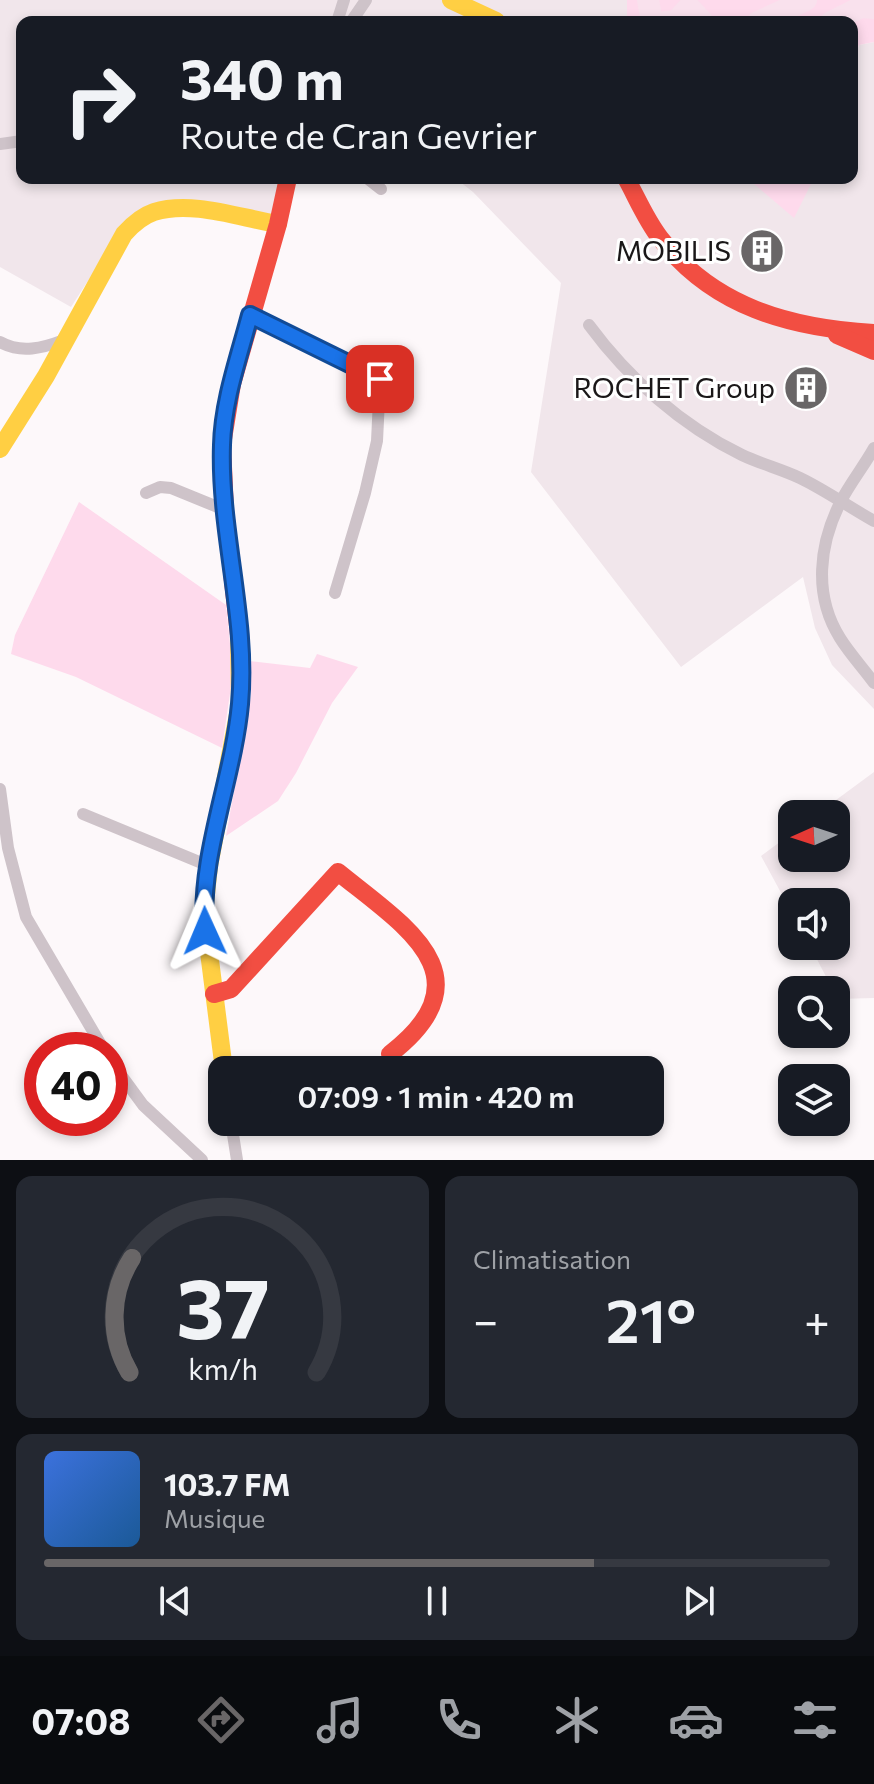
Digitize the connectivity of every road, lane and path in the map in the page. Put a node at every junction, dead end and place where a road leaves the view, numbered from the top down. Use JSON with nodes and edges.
{"nodes":[{"id":1,"x":451,"y":0,"type":"edge"},
{"id":2,"x":470,"y":0,"type":"edge"},
{"id":3,"x":484,"y":16,"type":"edge"},
{"id":4,"x":489,"y":16,"type":"edge"},
{"id":5,"x":287,"y":184,"type":"edge"},
{"id":6,"x":375,"y":184,"type":"edge"},
{"id":7,"x":629,"y":184,"type":"edge"},
{"id":8,"x":381,"y":189,"type":"dead end"},
{"id":9,"x":278,"y":224,"type":"junction"},
{"id":10,"x":250,"y":315,"type":"junction"},
{"id":11,"x":589,"y":325,"type":"dead end"},
{"id":12,"x":827,"y":331,"type":"junction"},
{"id":13,"x":874,"y":333,"type":"edge"},
{"id":14,"x":64,"y":340,"type":"junction"},
{"id":15,"x":0,"y":342,"type":"edge"},
{"id":16,"x":42,"y":348,"type":"junction"},
{"id":17,"x":874,"y":351,"type":"edge"},
{"id":18,"x":46,"y":376,"type":"junction"},
{"id":19,"x":874,"y":448,"type":"edge"},
{"id":20,"x":0,"y":449,"type":"edge"},
{"id":21,"x":146,"y":493,"type":"dead end"},
{"id":22,"x":840,"y":502,"type":"junction"},
{"id":23,"x":225,"y":510,"type":"junction"},
{"id":24,"x":874,"y":521,"type":"edge"},
{"id":25,"x":335,"y":593,"type":"dead end"},
{"id":26,"x":874,"y":683,"type":"edge"},
{"id":27,"x":0,"y":789,"type":"edge"},
{"id":28,"x":83,"y":814,"type":"dead end"},
{"id":29,"x":209,"y":866,"type":"junction"},
{"id":30,"x":214,"y":994,"type":"junction"},
{"id":31,"x":93,"y":1032,"type":"edge"},
{"id":32,"x":390,"y":1054,"type":"dead end"},
{"id":33,"x":222,"y":1056,"type":"edge"},
{"id":34,"x":128,"y":1085,"type":"edge"},
{"id":35,"x":233,"y":1136,"type":"edge"},
{"id":36,"x":202,"y":1160,"type":"edge"},
{"id":37,"x":237,"y":1160,"type":"edge"}],
"edges":[{"from":1,"to":3,"type":"street"},
{"from":2,"to":4,"type":"street"},
{"from":5,"to":9,"type":"street"},
{"from":6,"to":8,"type":"street"},
{"from":7,"to":12,"type":"street"},
{"from":9,"to":10,"type":"street"},
{"from":9,"to":14,"type":"street"},
{"from":10,"to":23,"type":"street"},
{"from":10,"to":25,"type":"street"},
{"from":11,"to":22,"type":"street"},
{"from":12,"to":13,"type":"street"},
{"from":12,"to":17,"type":"street"},
{"from":14,"to":16,"type":"street"},
{"from":14,"to":18,"type":"street"},
{"from":15,"to":16,"type":"street"},
{"from":16,"to":18,"type":"street"},
{"from":18,"to":20,"type":"street"},
{"from":19,"to":22,"type":"street"},
{"from":21,"to":23,"type":"street"},
{"from":22,"to":24,"type":"street"},
{"from":22,"to":26,"type":"street"},
{"from":23,"to":29,"type":"street"},
{"from":27,"to":31,"type":"street"},
{"from":28,"to":29,"type":"street"},
{"from":29,"to":30,"type":"street"},
{"from":30,"to":32,"type":"street"},
{"from":30,"to":33,"type":"street"},
{"from":34,"to":36,"type":"street"},
{"from":35,"to":37,"type":"street"}]}
